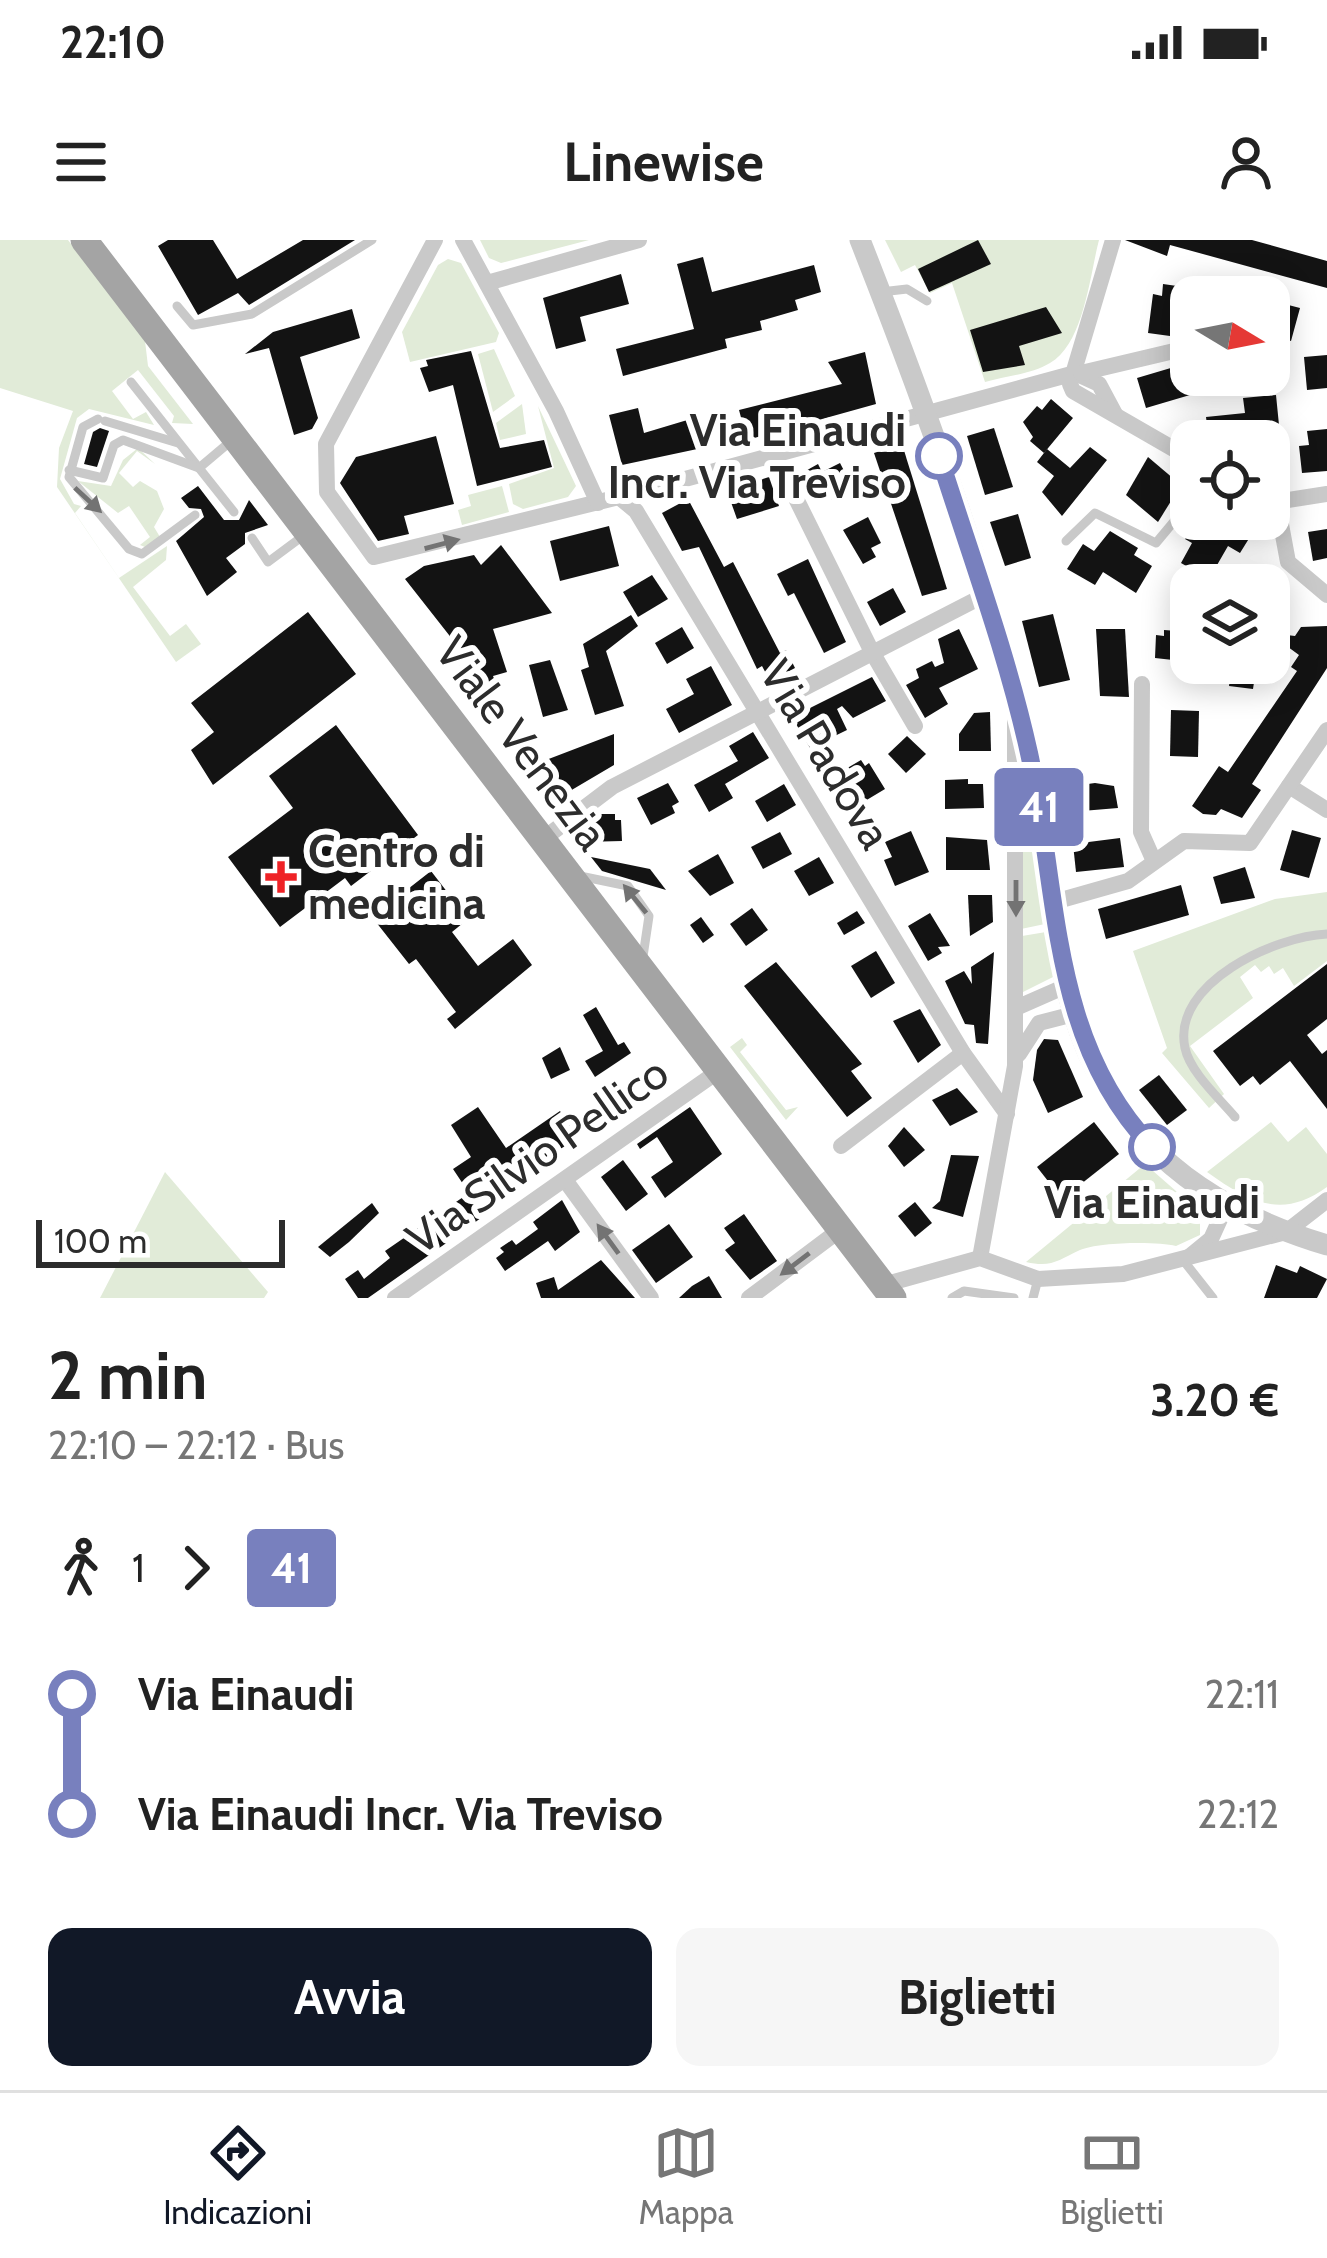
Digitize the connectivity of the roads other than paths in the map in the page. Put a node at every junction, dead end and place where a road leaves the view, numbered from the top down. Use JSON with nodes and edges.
{"nodes":[{"id":1,"x":84,"y":240,"type":"edge"},
{"id":2,"x":371,"y":240,"type":"edge"},
{"id":3,"x":435,"y":240,"type":"edge"},
{"id":4,"x":463,"y":240,"type":"edge"},
{"id":5,"x":639,"y":240,"type":"edge"},
{"id":6,"x":860,"y":240,"type":"edge"},
{"id":7,"x":1112,"y":240,"type":"edge"},
{"id":8,"x":487,"y":283,"type":"junction"},
{"id":9,"x":881,"y":292,"type":"junction"},
{"id":10,"x":927,"y":301,"type":"dead end"},
{"id":11,"x":177,"y":306,"type":"dead end"},
{"id":12,"x":1170,"y":352,"type":"edge"},
{"id":13,"x":1067,"y":378,"type":"junction"},
{"id":14,"x":130,"y":382,"type":"dead end"},
{"id":15,"x":925,"y":415,"type":"junction"},
{"id":16,"x":235,"y":437,"type":"junction"},
{"id":17,"x":178,"y":443,"type":"junction"},
{"id":18,"x":1170,"y":447,"type":"edge"},
{"id":19,"x":775,"y":456,"type":"junction"},
{"id":20,"x":199,"y":468,"type":"junction"},
{"id":21,"x":69,"y":470,"type":"junction"},
{"id":22,"x":1327,"y":494,"type":"edge"},
{"id":23,"x":222,"y":496,"type":"junction"},
{"id":24,"x":620,"y":497,"type":"junction"},
{"id":25,"x":1290,"y":500,"type":"edge"},
{"id":26,"x":598,"y":503,"type":"junction"},
{"id":27,"x":211,"y":504,"type":"dead end"},
{"id":28,"x":234,"y":512,"type":"dead end"},
{"id":29,"x":195,"y":515,"type":"dead end"},
{"id":30,"x":344,"y":520,"type":"junction"},
{"id":31,"x":1170,"y":526,"type":"edge"},
{"id":32,"x":311,"y":537,"type":"junction"},
{"id":33,"x":252,"y":538,"type":"dead end"},
{"id":34,"x":1282,"y":540,"type":"edge"},
{"id":35,"x":1066,"y":542,"type":"dead end"},
{"id":36,"x":1327,"y":595,"type":"edge"},
{"id":37,"x":983,"y":596,"type":"junction"},
{"id":38,"x":872,"y":652,"type":"junction"},
{"id":39,"x":1142,"y":683,"type":"dead end"},
{"id":40,"x":1015,"y":697,"type":"junction"},
{"id":41,"x":757,"y":710,"type":"junction"},
{"id":42,"x":915,"y":726,"type":"dead end"},
{"id":43,"x":1327,"y":730,"type":"edge"},
{"id":44,"x":1289,"y":786,"type":"junction"},
{"id":45,"x":1327,"y":810,"type":"edge"},
{"id":46,"x":542,"y":840,"type":"junction"},
{"id":47,"x":1153,"y":860,"type":"junction"},
{"id":48,"x":568,"y":874,"type":"junction"},
{"id":49,"x":1054,"y":902,"type":"junction"},
{"id":50,"x":1327,"y":934,"type":"edge"},
{"id":51,"x":641,"y":968,"type":"junction"},
{"id":52,"x":1066,"y":986,"type":"junction"},
{"id":53,"x":1016,"y":1008,"type":"junction"},
{"id":54,"x":1073,"y":1014,"type":"junction"},
{"id":55,"x":963,"y":1053,"type":"junction"},
{"id":56,"x":1015,"y":1066,"type":"junction"},
{"id":57,"x":720,"y":1070,"type":"junction"},
{"id":58,"x":1006,"y":1114,"type":"junction"},
{"id":59,"x":1235,"y":1118,"type":"dead end"},
{"id":60,"x":842,"y":1146,"type":"dead end"},
{"id":61,"x":565,"y":1180,"type":"junction"},
{"id":62,"x":1327,"y":1200,"type":"edge"},
{"id":63,"x":1232,"y":1209,"type":"junction"},
{"id":64,"x":841,"y":1229,"type":"junction"},
{"id":65,"x":1286,"y":1232,"type":"junction"},
{"id":66,"x":1230,"y":1245,"type":"junction"},
{"id":67,"x":1327,"y":1245,"type":"edge"},
{"id":68,"x":980,"y":1258,"type":"junction"},
{"id":69,"x":1183,"y":1261,"type":"junction"},
{"id":70,"x":1038,"y":1279,"type":"junction"},
{"id":71,"x":888,"y":1292,"type":"edge"},
{"id":72,"x":407,"y":1295,"type":"edge"},
{"id":73,"x":651,"y":1298,"type":"edge"},
{"id":74,"x":749,"y":1298,"type":"edge"},
{"id":75,"x":952,"y":1298,"type":"edge"},
{"id":76,"x":1014,"y":1298,"type":"edge"},
{"id":77,"x":1033,"y":1298,"type":"edge"},
{"id":78,"x":1213,"y":1298,"type":"edge"}],
"edges":[{"from":1,"to":16,"type":"main road","name":"Viale Venezia"},
{"from":2,"to":11,"type":"lane"},
{"from":3,"to":30,"type":"street"},
{"from":4,"to":8,"type":"street"},
{"from":5,"to":8,"type":"street"},
{"from":6,"to":9,"type":"street"},
{"from":7,"to":13,"type":"street"},
{"from":8,"to":26,"type":"street"},
{"from":9,"to":10,"type":"lane"},
{"from":9,"to":15,"type":"street"},
{"from":12,"to":13,"type":"street"},
{"from":13,"to":15,"type":"street"},
{"from":13,"to":18,"type":"street"},
{"from":14,"to":17,"type":"lane"},
{"from":15,"to":19,"type":"street"},
{"from":15,"to":37,"type":"street"},
{"from":16,"to":20,"type":"lane"},
{"from":16,"to":32,"type":"main road","name":"Viale Venezia"},
{"from":17,"to":20,"type":"lane"},
{"from":17,"to":21,"type":"lane"},
{"from":19,"to":24,"type":"street"},
{"from":19,"to":38,"type":"street"},
{"from":20,"to":21,"type":"lane"},
{"from":20,"to":23,"type":"lane"},
{"from":21,"to":29,"type":"lane","one_way":true},
{"from":22,"to":25,"type":"street"},
{"from":23,"to":27,"type":"lane"},
{"from":23,"to":28,"type":"lane"},
{"from":24,"to":26,"type":"street"},
{"from":24,"to":41,"type":"street","name":"Via Padova"},
{"from":30,"to":26,"type":"street","one_way":true},
{"from":30,"to":32,"type":"street"},
{"from":31,"to":35,"type":"lane"},
{"from":32,"to":33,"type":"lane"},
{"from":32,"to":46,"type":"main road","name":"Viale Venezia"},
{"from":34,"to":36,"type":"street"},
{"from":37,"to":38,"type":"street"},
{"from":37,"to":40,"type":"street"},
{"from":38,"to":41,"type":"street"},
{"from":38,"to":42,"type":"street"},
{"from":39,"to":47,"type":"street"},
{"from":40,"to":49,"type":"street"},
{"from":40,"to":53,"type":"street","one_way":true},
{"from":41,"to":46,"type":"street"},
{"from":41,"to":55,"type":"street","name":"Via Padova"},
{"from":43,"to":44,"type":"street"},
{"from":44,"to":45,"type":"street"},
{"from":44,"to":47,"type":"street"},
{"from":46,"to":48,"type":"main road","name":"Viale Venezia"},
{"from":47,"to":49,"type":"street"},
{"from":48,"to":51,"type":"main road","name":"Viale Venezia"},
{"from":51,"to":48,"type":"lane","one_way":true},
{"from":49,"to":52,"type":"street"},
{"from":50,"to":59,"type":"lane"},
{"from":51,"to":57,"type":"main road","name":"Viale Venezia"},
{"from":52,"to":53,"type":"street"},
{"from":52,"to":54,"type":"street"},
{"from":53,"to":56,"type":"street"},
{"from":54,"to":56,"type":"street"},
{"from":54,"to":63,"type":"street"},
{"from":55,"to":58,"type":"street","name":"Via Padova"},
{"from":55,"to":60,"type":"street"},
{"from":56,"to":58,"type":"street"},
{"from":57,"to":61,"type":"street","name":"Via Silvio Pellico"},
{"from":57,"to":64,"type":"main road","name":"Viale Venezia"},
{"from":58,"to":68,"type":"street"},
{"from":61,"to":72,"type":"street","name":"Via Silvio Pellico"},
{"from":73,"to":61,"type":"street","one_way":true},
{"from":62,"to":65,"type":"street"},
{"from":63,"to":65,"type":"street"},
{"from":63,"to":66,"type":"street"},
{"from":63,"to":69,"type":"street"},
{"from":64,"to":71,"type":"main road","name":"Viale Venezia"},
{"from":64,"to":74,"type":"street","one_way":true},
{"from":65,"to":66,"type":"street"},
{"from":65,"to":67,"type":"street"},
{"from":66,"to":69,"type":"street"},
{"from":68,"to":70,"type":"street"},
{"from":68,"to":71,"type":"street"},
{"from":69,"to":70,"type":"street"},
{"from":69,"to":78,"type":"lane"},
{"from":70,"to":77,"type":"lane"},
{"from":75,"to":76,"type":"lane"}]}
